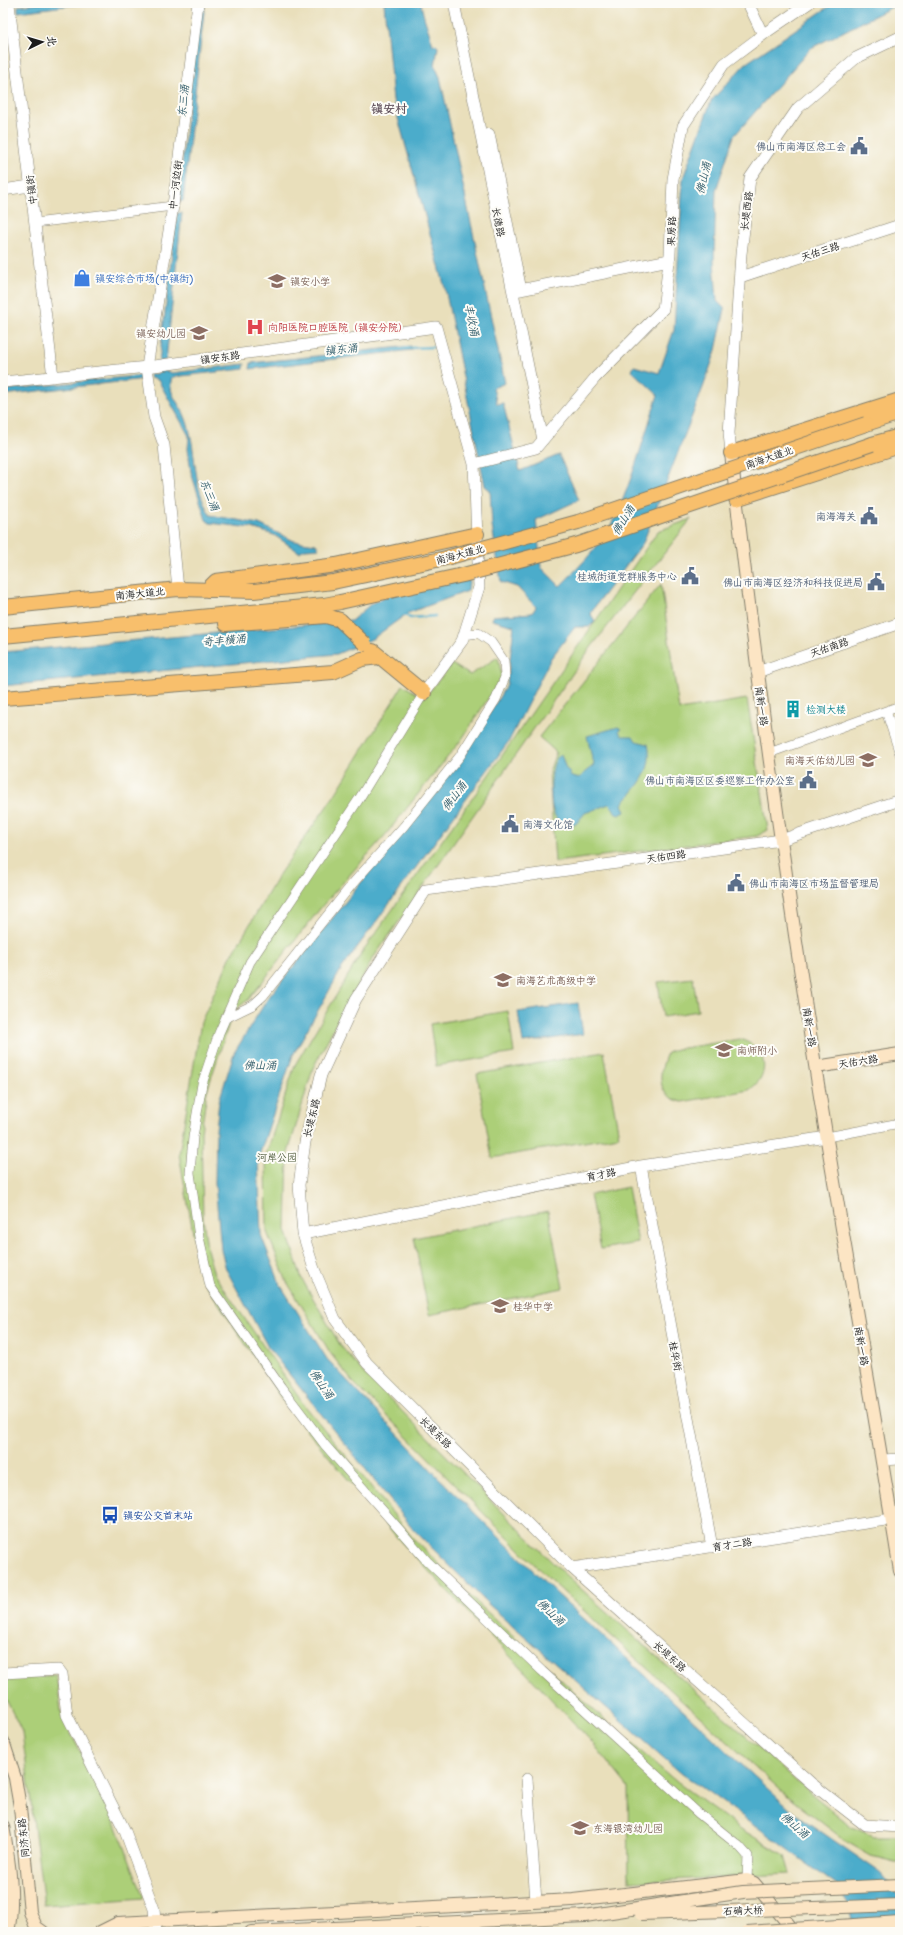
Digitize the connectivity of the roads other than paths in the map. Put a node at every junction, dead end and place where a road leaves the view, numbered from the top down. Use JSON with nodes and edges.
{"nodes":[{"id":1,"x":198,"y":3,"type":"edge"},
{"id":2,"x":454,"y":3,"type":"edge"},
{"id":3,"x":461,"y":3,"type":"edge"},
{"id":4,"x":748,"y":3,"type":"edge"},
{"id":5,"x":756,"y":3,"type":"edge"},
{"id":6,"x":809,"y":3,"type":"edge"},
{"id":7,"x":9,"y":4,"type":"edge"},
{"id":8,"x":765,"y":33,"type":"junction"},
{"id":9,"x":900,"y":37,"type":"edge"},
{"id":10,"x":30,"y":186,"type":"junction"},
{"id":11,"x":3,"y":190,"type":"edge"},
{"id":12,"x":173,"y":206,"type":"junction"},
{"id":13,"x":35,"y":223,"type":"junction"},
{"id":14,"x":900,"y":225,"type":"edge"},
{"id":15,"x":669,"y":260,"type":"junction"},
{"id":16,"x":740,"y":277,"type":"junction"},
{"id":17,"x":517,"y":291,"type":"junction"},
{"id":18,"x":147,"y":367,"type":"junction"},
{"id":19,"x":53,"y":377,"type":"junction"},
{"id":20,"x":3,"y":382,"type":"edge"},
{"id":21,"x":900,"y":400,"type":"edge"},
{"id":22,"x":900,"y":413,"type":"edge"},
{"id":23,"x":900,"y":436,"type":"edge"},
{"id":24,"x":543,"y":440,"type":"junction"},
{"id":25,"x":900,"y":446,"type":"edge"},
{"id":26,"x":731,"y":453,"type":"junction"},
{"id":27,"x":474,"y":464,"type":"junction"},
{"id":28,"x":736,"y":499,"type":"junction"},
{"id":29,"x":477,"y":534,"type":"junction"},
{"id":30,"x":178,"y":589,"type":"junction"},
{"id":31,"x":207,"y":590,"type":"junction"},
{"id":32,"x":3,"y":607,"type":"edge"},
{"id":33,"x":179,"y":619,"type":"junction"},
{"id":34,"x":900,"y":623,"type":"edge"},
{"id":35,"x":464,"y":635,"type":"junction"},
{"id":36,"x":3,"y":636,"type":"edge"},
{"id":37,"x":379,"y":657,"type":"junction"},
{"id":38,"x":757,"y":672,"type":"junction"},
{"id":39,"x":424,"y":693,"type":"junction"},
{"id":40,"x":3,"y":698,"type":"edge"},
{"id":41,"x":900,"y":706,"type":"edge"},
{"id":42,"x":886,"y":711,"type":"junction"},
{"id":43,"x":768,"y":753,"type":"junction"},
{"id":44,"x":900,"y":754,"type":"edge"},
{"id":45,"x":900,"y":800,"type":"edge"},
{"id":46,"x":781,"y":840,"type":"junction"},
{"id":47,"x":426,"y":890,"type":"joint"},
{"id":48,"x":226,"y":1018,"type":"junction"},
{"id":49,"x":900,"y":1054,"type":"edge"},
{"id":50,"x":816,"y":1067,"type":"junction"},
{"id":51,"x":900,"y":1123,"type":"edge"},
{"id":52,"x":827,"y":1136,"type":"junction"},
{"id":53,"x":641,"y":1166,"type":"junction"},
{"id":54,"x":303,"y":1234,"type":"junction"},
{"id":55,"x":900,"y":1459,"type":"edge"},
{"id":56,"x":882,"y":1460,"type":"junction"},
{"id":57,"x":892,"y":1519,"type":"junction"},
{"id":58,"x":712,"y":1547,"type":"junction"},
{"id":59,"x":899,"y":1558,"type":"edge"},
{"id":60,"x":572,"y":1568,"type":"junction"},
{"id":61,"x":900,"y":1571,"type":"edge"},
{"id":62,"x":3,"y":1673,"type":"edge"},
{"id":63,"x":3,"y":1741,"type":"edge"},
{"id":64,"x":527,"y":1780,"type":"dead end"},
{"id":65,"x":3,"y":1826,"type":"edge"},
{"id":66,"x":900,"y":1827,"type":"edge"},
{"id":67,"x":8,"y":1853,"type":"junction"},
{"id":68,"x":747,"y":1880,"type":"junction"},
{"id":69,"x":900,"y":1885,"type":"edge"},
{"id":70,"x":28,"y":1892,"type":"junction"},
{"id":71,"x":536,"y":1901,"type":"junction"},
{"id":72,"x":900,"y":1905,"type":"edge"},
{"id":73,"x":372,"y":1910,"type":"junction"},
{"id":74,"x":247,"y":1916,"type":"junction"},
{"id":75,"x":585,"y":1916,"type":"junction"},
{"id":76,"x":537,"y":1918,"type":"junction"},
{"id":77,"x":900,"y":1922,"type":"edge"},
{"id":78,"x":156,"y":1927,"type":"edge"},
{"id":79,"x":338,"y":1927,"type":"junction"},
{"id":80,"x":288,"y":1930,"type":"junction"},
{"id":81,"x":8,"y":1932,"type":"edge"},
{"id":82,"x":43,"y":1932,"type":"edge"},
{"id":83,"x":100,"y":1932,"type":"edge"},
{"id":84,"x":249,"y":1932,"type":"edge"},
{"id":85,"x":747,"y":1932,"type":"edge"},
{"id":86,"x":795,"y":1932,"type":"edge"}],
"edges":[{"from":1,"to":12,"type":"street","name":"中一河边街"},
{"from":2,"to":17,"type":"street","name":"长德路"},
{"from":3,"to":17,"type":"street","name":"长德路"},
{"from":4,"to":8,"type":"street"},
{"from":5,"to":8,"type":"street"},
{"from":6,"to":8,"type":"street","name":"果房路"},
{"from":7,"to":10,"type":"street","name":"中镇街"},
{"from":8,"to":15,"type":"street","name":"果房路"},
{"from":9,"to":16,"type":"street","name":"长堤西路"},
{"from":10,"to":11,"type":"street"},
{"from":10,"to":13,"type":"street","name":"中镇街"},
{"from":12,"to":13,"type":"street"},
{"from":12,"to":18,"type":"street","name":"中一河边街"},
{"from":13,"to":19,"type":"street","name":"中镇街"},
{"from":14,"to":16,"type":"street","name":"天佑三路"},
{"from":15,"to":17,"type":"street"},
{"from":15,"to":24,"type":"street","name":"果房路"},
{"from":16,"to":26,"type":"street","name":"长堤西路"},
{"from":17,"to":24,"type":"street","name":"长德路"},
{"from":18,"to":19,"type":"street","name":"镇安东路"},
{"from":18,"to":27,"type":"street","name":"镇安东路"},
{"from":18,"to":30,"type":"street","name":"中一河边街"},
{"from":19,"to":20,"type":"street","name":"镇安东路"},
{"from":21,"to":26,"type":"highway"},
{"from":22,"to":31,"type":"highway","name":"南海大道北","bridge":true},
{"from":23,"to":33,"type":"highway","name":"南海大道北","bridge":true},
{"from":24,"to":27,"type":"street","name":"果房路"},
{"from":25,"to":28,"type":"highway"},
{"from":26,"to":28,"type":"main road","name":"南新一路"},
{"from":27,"to":29,"type":"street"},
{"from":28,"to":38,"type":"main road","name":"南新一路"},
{"from":29,"to":31,"type":"highway"},
{"from":29,"to":35,"type":"street"},
{"from":30,"to":31,"type":"highway","name":"南海大道北"},
{"from":30,"to":32,"type":"highway","name":"南海大道北"},
{"from":33,"to":36,"type":"highway","name":"南海大道北"},
{"from":33,"to":37,"type":"highway","bridge":true},
{"from":34,"to":38,"type":"street","name":"天佑南路"},
{"from":35,"to":39,"type":"street"},
{"from":35,"to":48,"type":"street"},
{"from":37,"to":39,"type":"highway"},
{"from":37,"to":40,"type":"highway"},
{"from":38,"to":43,"type":"main road","name":"南新一路"},
{"from":39,"to":48,"type":"street"},
{"from":41,"to":42,"type":"street"},
{"from":42,"to":43,"type":"street"},
{"from":42,"to":44,"type":"street"},
{"from":43,"to":46,"type":"main road","name":"南新一路"},
{"from":45,"to":46,"type":"street","name":"天佑四路"},
{"from":46,"to":47,"type":"street","name":"天佑四路"},
{"from":46,"to":50,"type":"main road","name":"南新一路"},
{"from":47,"to":54,"type":"street","name":"长堤东路"},
{"from":48,"to":68,"type":"street"},
{"from":49,"to":50,"type":"main road","name":"天佑六路"},
{"from":50,"to":52,"type":"main road","name":"南新一路"},
{"from":51,"to":52,"type":"street","name":"育才路"},
{"from":52,"to":53,"type":"street","name":"育才路"},
{"from":52,"to":56,"type":"main road","name":"南新一路"},
{"from":53,"to":54,"type":"street","name":"育才路"},
{"from":53,"to":58,"type":"street","name":"桂华街"},
{"from":54,"to":60,"type":"street","name":"长堤东路"},
{"from":55,"to":56,"type":"street"},
{"from":56,"to":57,"type":"main road","name":"南新一路"},
{"from":57,"to":58,"type":"street","name":"育才二路"},
{"from":57,"to":59,"type":"main road","name":"南新一路"},
{"from":58,"to":60,"type":"street","name":"育才二路"},
{"from":59,"to":61,"type":"main road","name":"南新一路"},
{"from":60,"to":66,"type":"street","name":"长堤东路"},
{"from":62,"to":78,"type":"street"},
{"from":63,"to":70,"type":"main road","name":"同济东路"},
{"from":64,"to":71,"type":"street"},
{"from":65,"to":67,"type":"main road","name":"同济东路"},
{"from":67,"to":70,"type":"main road"},
{"from":67,"to":81,"type":"main road","name":"同济东路"},
{"from":68,"to":71,"type":"main road"},
{"from":68,"to":86,"type":"main road"},
{"from":69,"to":75,"type":"main road","bridge":true},
{"from":70,"to":82,"type":"main road","name":"同济东路"},
{"from":71,"to":73,"type":"main road"},
{"from":71,"to":76,"type":"main road"},
{"from":72,"to":75,"type":"main road","name":"石𬒔大桥","bridge":true},
{"from":73,"to":74,"type":"main road"},
{"from":73,"to":79,"type":"main road"},
{"from":73,"to":80,"type":"main road"},
{"from":74,"to":78,"type":"main road"},
{"from":74,"to":84,"type":"main road"},
{"from":75,"to":76,"type":"main road"},
{"from":76,"to":79,"type":"main road"},
{"from":77,"to":85,"type":"main road","bridge":true},
{"from":78,"to":83,"type":"main road"},
{"from":79,"to":80,"type":"main road"},
{"from":80,"to":84,"type":"main road"}]}
